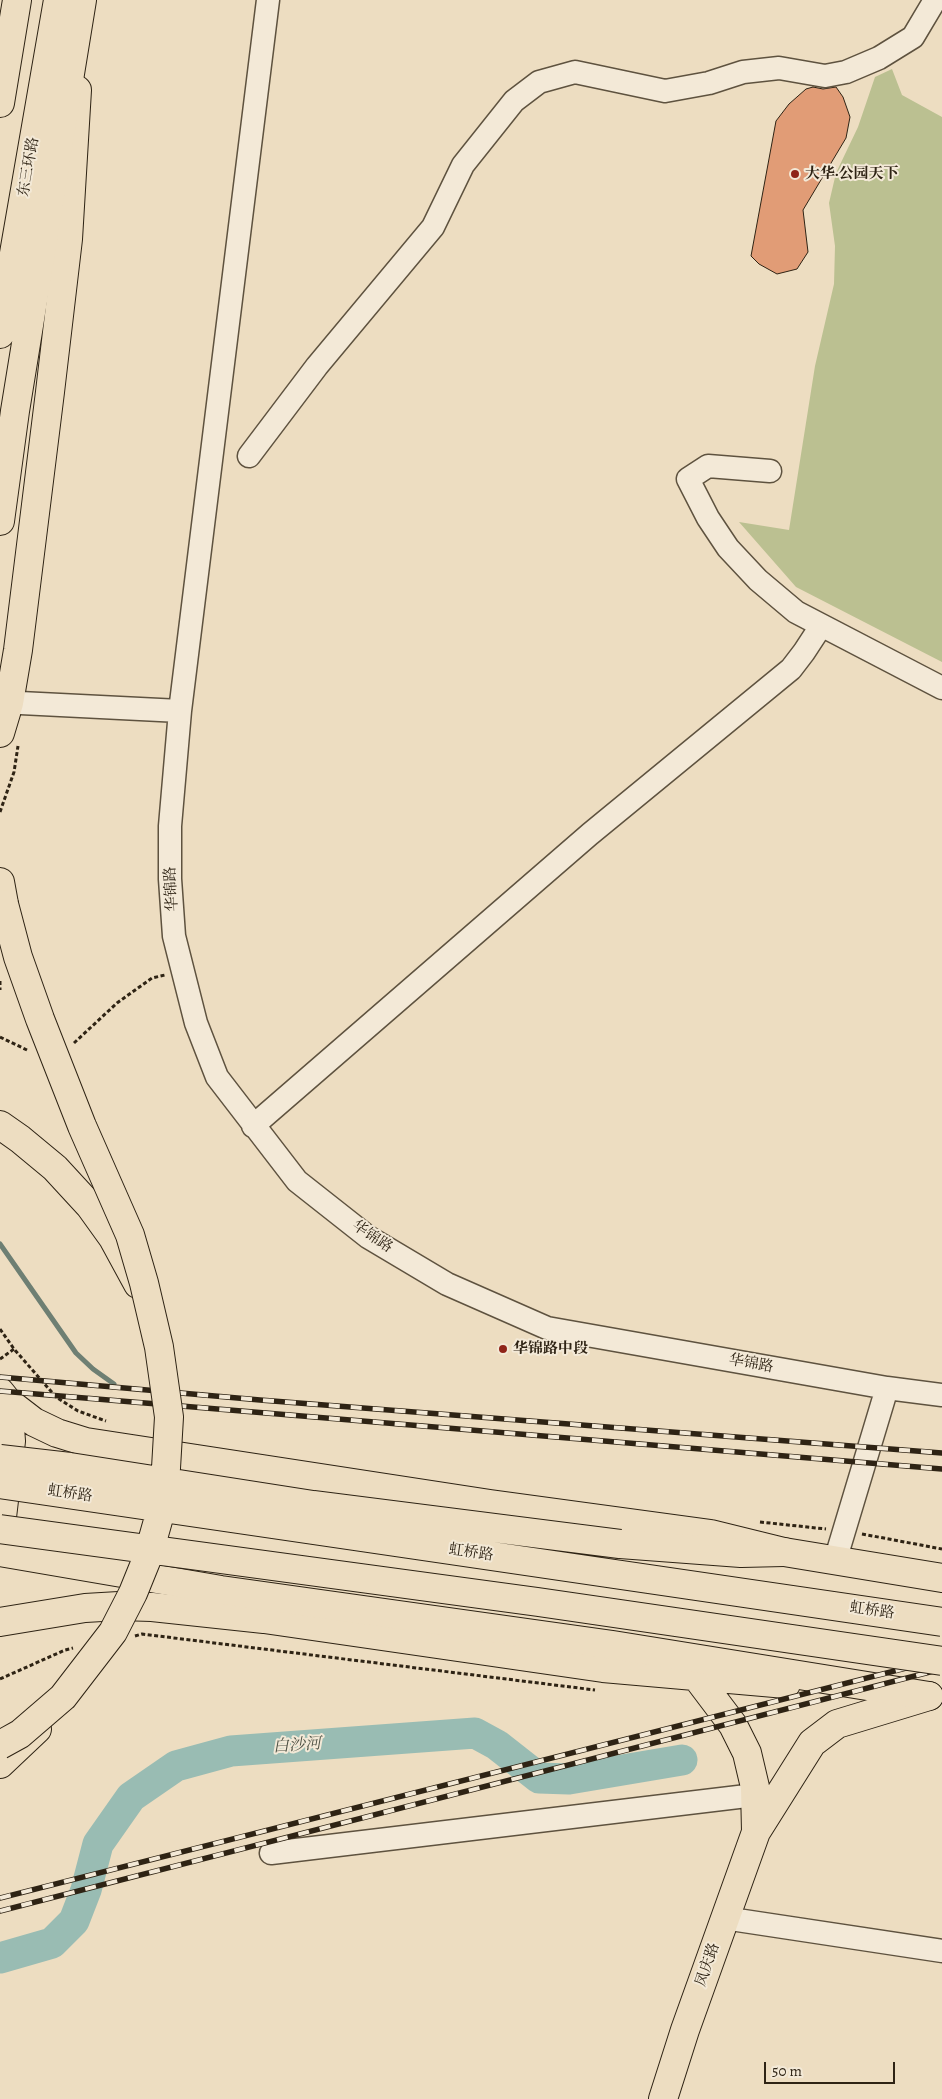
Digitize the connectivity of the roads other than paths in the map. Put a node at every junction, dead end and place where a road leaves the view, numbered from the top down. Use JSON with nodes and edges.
{"nodes":[{"id":1,"x":17,"y":0,"type":"edge"},
{"id":2,"x":58,"y":0,"type":"edge"},
{"id":3,"x":82,"y":0,"type":"edge"},
{"id":4,"x":268,"y":0,"type":"edge"},
{"id":5,"x":935,"y":0,"type":"edge"},
{"id":6,"x":0,"y":103,"type":"edge"},
{"id":7,"x":0,"y":334,"type":"edge"},
{"id":8,"x":249,"y":456,"type":"dead end"},
{"id":9,"x":770,"y":471,"type":"dead end"},
{"id":10,"x":0,"y":521,"type":"edge"},
{"id":11,"x":821,"y":626,"type":"junction"},
{"id":12,"x":942,"y":688,"type":"edge"},
{"id":13,"x":4,"y":702,"type":"edge"},
{"id":14,"x":180,"y":711,"type":"junction"},
{"id":15,"x":9,"y":738,"type":"edge"},
{"id":16,"x":0,"y":882,"type":"edge"},
{"id":17,"x":0,"y":1125,"type":"edge"},
{"id":18,"x":253,"y":1126,"type":"junction"},
{"id":19,"x":159,"y":1347,"type":"junction"},
{"id":20,"x":887,"y":1388,"type":"junction"},
{"id":21,"x":942,"y":1395,"type":"edge"},
{"id":22,"x":4,"y":1397,"type":"edge"},
{"id":23,"x":0,"y":1459,"type":"edge"},
{"id":24,"x":0,"y":1484,"type":"edge"},
{"id":25,"x":0,"y":1529,"type":"edge"},
{"id":26,"x":0,"y":1534,"type":"edge"},
{"id":27,"x":0,"y":1552,"type":"edge"},
{"id":28,"x":784,"y":1552,"type":"junction"},
{"id":29,"x":835,"y":1561,"type":"junction"},
{"id":30,"x":942,"y":1578,"type":"edge"},
{"id":31,"x":0,"y":1622,"type":"edge"},
{"id":32,"x":942,"y":1622,"type":"edge"},
{"id":33,"x":613,"y":1645,"type":"junction"},
{"id":34,"x":942,"y":1661,"type":"edge"},
{"id":35,"x":696,"y":1676,"type":"junction"},
{"id":36,"x":935,"y":1697,"type":"edge"},
{"id":37,"x":63,"y":1698,"type":"junction"},
{"id":38,"x":0,"y":1746,"type":"edge"},
{"id":39,"x":0,"y":1764,"type":"edge"},
{"id":40,"x":755,"y":1795,"type":"junction"},
{"id":41,"x":756,"y":1832,"type":"junction"},
{"id":42,"x":271,"y":1853,"type":"dead end"},
{"id":43,"x":724,"y":1918,"type":"junction"},
{"id":44,"x":942,"y":1951,"type":"edge"},
{"id":45,"x":663,"y":2099,"type":"edge"}],
"edges":[{"from":1,"to":6,"type":"main road"},
{"from":2,"to":7,"type":"main road","name":"东三环路"},
{"from":3,"to":10,"type":"main road"},
{"from":3,"to":13,"type":"main road"},
{"from":4,"to":14,"type":"street","name":"华锦路"},
{"from":5,"to":8,"type":"street"},
{"from":9,"to":11,"type":"street"},
{"from":11,"to":12,"type":"street"},
{"from":11,"to":18,"type":"street"},
{"from":13,"to":14,"type":"street"},
{"from":13,"to":15,"type":"main road"},
{"from":14,"to":18,"type":"street","name":"华锦路"},
{"from":16,"to":19,"type":"main road","bridge":true},
{"from":17,"to":19,"type":"main road","bridge":true},
{"from":18,"to":20,"type":"street","name":"华锦路"},
{"from":19,"to":37,"type":"main road","bridge":true},
{"from":20,"to":21,"type":"street","name":"华锦路"},
{"from":20,"to":29,"type":"street"},
{"from":22,"to":26,"type":"main road"},
{"from":22,"to":28,"type":"main road"},
{"from":23,"to":28,"type":"main road","bridge":true},
{"from":24,"to":32,"type":"main road","name":"虹桥路","bridge":true},
{"from":25,"to":34,"type":"main road","bridge":true},
{"from":27,"to":33,"type":"main road"},
{"from":28,"to":29,"type":"main road"},
{"from":29,"to":30,"type":"main road"},
{"from":31,"to":35,"type":"main road"},
{"from":33,"to":35,"type":"main road"},
{"from":33,"to":36,"type":"main road"},
{"from":35,"to":36,"type":"main road"},
{"from":35,"to":40,"type":"main road"},
{"from":36,"to":41,"type":"main road"},
{"from":37,"to":38,"type":"main road","bridge":true},
{"from":37,"to":39,"type":"main road","bridge":true},
{"from":40,"to":41,"type":"main road"},
{"from":40,"to":42,"type":"street"},
{"from":41,"to":43,"type":"main road","name":"凤庆路"},
{"from":43,"to":44,"type":"street"},
{"from":43,"to":45,"type":"main road","name":"凤庆路"}]}
